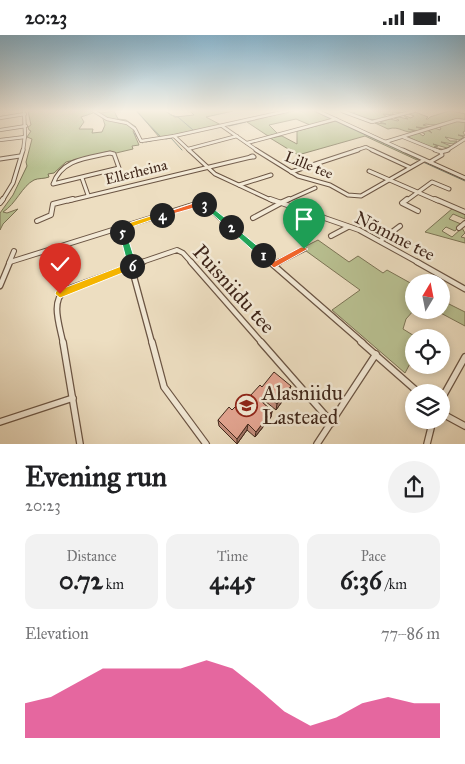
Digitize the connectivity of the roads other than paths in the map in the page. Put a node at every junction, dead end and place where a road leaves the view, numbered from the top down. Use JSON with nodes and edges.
{"nodes":[{"id":1,"x":26,"y":130,"type":"edge"},
{"id":2,"x":135,"y":130,"type":"edge"},
{"id":3,"x":202,"y":130,"type":"edge"},
{"id":4,"x":228,"y":130,"type":"edge"},
{"id":5,"x":295,"y":130,"type":"edge"},
{"id":6,"x":360,"y":130,"type":"edge"},
{"id":7,"x":425,"y":130,"type":"edge"},
{"id":8,"x":174,"y":136,"type":"junction"},
{"id":9,"x":237,"y":136,"type":"junction"},
{"id":10,"x":25,"y":137,"type":"junction"},
{"id":11,"x":403,"y":137,"type":"junction"},
{"id":12,"x":465,"y":139,"type":"edge"},
{"id":13,"x":0,"y":140,"type":"edge"},
{"id":14,"x":385,"y":142,"type":"junction"},
{"id":15,"x":247,"y":143,"type":"junction"},
{"id":16,"x":188,"y":149,"type":"junction"},
{"id":17,"x":441,"y":152,"type":"junction"},
{"id":18,"x":20,"y":156,"type":"junction"},
{"id":19,"x":251,"y":157,"type":"dead end"},
{"id":20,"x":0,"y":159,"type":"edge"},
{"id":21,"x":424,"y":160,"type":"junction"},
{"id":22,"x":430,"y":162,"type":"junction"},
{"id":23,"x":205,"y":167,"type":"junction"},
{"id":24,"x":409,"y":167,"type":"junction"},
{"id":25,"x":369,"y":171,"type":"dead end"},
{"id":26,"x":291,"y":172,"type":"junction"},
{"id":27,"x":271,"y":175,"type":"dead end"},
{"id":28,"x":82,"y":178,"type":"junction"},
{"id":29,"x":465,"y":178,"type":"edge"},
{"id":30,"x":389,"y":179,"type":"junction"},
{"id":31,"x":239,"y":185,"type":"junction"},
{"id":32,"x":314,"y":188,"type":"dead end"},
{"id":33,"x":449,"y":189,"type":"dead end"},
{"id":34,"x":418,"y":192,"type":"junction"},
{"id":35,"x":88,"y":195,"type":"junction"},
{"id":36,"x":0,"y":203,"type":"edge"},
{"id":37,"x":280,"y":203,"type":"junction"},
{"id":38,"x":418,"y":211,"type":"dead end"},
{"id":39,"x":465,"y":213,"type":"edge"},
{"id":40,"x":253,"y":218,"type":"dead end"},
{"id":41,"x":37,"y":221,"type":"dead end"},
{"id":42,"x":465,"y":223,"type":"edge"},
{"id":43,"x":400,"y":226,"type":"dead end"},
{"id":44,"x":348,"y":227,"type":"junction"},
{"id":45,"x":121,"y":228,"type":"junction"},
{"id":46,"x":459,"y":228,"type":"dead end"},
{"id":47,"x":331,"y":236,"type":"dead end"},
{"id":48,"x":380,"y":241,"type":"junction"},
{"id":49,"x":304,"y":249,"type":"dead end"},
{"id":50,"x":14,"y":251,"type":"dead end"},
{"id":51,"x":10,"y":262,"type":"junction"},
{"id":52,"x":274,"y":265,"type":"junction"},
{"id":53,"x":132,"y":266,"type":"junction"},
{"id":54,"x":0,"y":286,"type":"edge"},
{"id":55,"x":465,"y":289,"type":"edge"},
{"id":56,"x":376,"y":354,"type":"junction"},
{"id":57,"x":465,"y":357,"type":"edge"},
{"id":58,"x":409,"y":384,"type":"edge"},
{"id":59,"x":450,"y":384,"type":"edge"},
{"id":60,"x":73,"y":399,"type":"junction"},
{"id":61,"x":450,"y":418,"type":"edge"},
{"id":62,"x":0,"y":422,"type":"edge"},
{"id":63,"x":332,"y":423,"type":"junction"},
{"id":64,"x":465,"y":426,"type":"edge"},
{"id":65,"x":431,"y":429,"type":"edge"},
{"id":66,"x":80,"y":444,"type":"edge"},
{"id":67,"x":206,"y":444,"type":"edge"},
{"id":68,"x":317,"y":444,"type":"edge"},
{"id":69,"x":427,"y":444,"type":"edge"}],
"edges":[{"from":1,"to":10,"type":"street"},
{"from":2,"to":8,"type":"street"},
{"from":3,"to":8,"type":"street"},
{"from":4,"to":9,"type":"street","name":"Lille tee"},
{"from":5,"to":15,"type":"street"},
{"from":6,"to":14,"type":"street"},
{"from":7,"to":11,"type":"street"},
{"from":8,"to":16,"type":"street","name":"Nõmme tee"},
{"from":9,"to":15,"type":"street","name":"Lille tee"},
{"from":9,"to":16,"type":"street"},
{"from":10,"to":13,"type":"street"},
{"from":10,"to":18,"type":"street"},
{"from":11,"to":14,"type":"street"},
{"from":11,"to":17,"type":"street"},
{"from":12,"to":17,"type":"street"},
{"from":14,"to":21,"type":"street"},
{"from":15,"to":26,"type":"street","name":"Lille tee"},
{"from":16,"to":23,"type":"street","name":"Nõmme tee"},
{"from":17,"to":22,"type":"street"},
{"from":18,"to":20,"type":"street"},
{"from":18,"to":36,"type":"street"},
{"from":19,"to":23,"type":"street","name":"Ellerheina"},
{"from":21,"to":22,"type":"street"},
{"from":21,"to":24,"type":"street","name":"Lille tee"},
{"from":22,"to":29,"type":"street"},
{"from":23,"to":31,"type":"street","name":"Nõmme tee"},
{"from":23,"to":35,"type":"street","name":"Ellerheina"},
{"from":24,"to":26,"type":"street"},
{"from":24,"to":30,"type":"street","name":"Lille tee"},
{"from":25,"to":30,"type":"street"},
{"from":26,"to":30,"type":"street","name":"Lille tee"},
{"from":27,"to":31,"type":"street"},
{"from":28,"to":28,"type":"street"},
{"from":28,"to":35,"type":"street"},
{"from":30,"to":34,"type":"street"},
{"from":31,"to":37,"type":"street","name":"Nõmme tee"},
{"from":32,"to":37,"type":"street"},
{"from":33,"to":34,"type":"street"},
{"from":34,"to":38,"type":"street"},
{"from":34,"to":39,"type":"street"},
{"from":35,"to":41,"type":"street","name":"Ellerheina"},
{"from":37,"to":40,"type":"street"},
{"from":37,"to":44,"type":"street","name":"Nõmme tee"},
{"from":42,"to":46,"type":"street"},
{"from":43,"to":48,"type":"street"},
{"from":44,"to":47,"type":"street"},
{"from":44,"to":48,"type":"street","name":"Nõmme tee"},
{"from":45,"to":51,"type":"street"},
{"from":45,"to":52,"type":"street"},
{"from":45,"to":53,"type":"street"},
{"from":48,"to":55,"type":"street","name":"Nõmme tee"},
{"from":49,"to":52,"type":"street"},
{"from":50,"to":51,"type":"street"},
{"from":51,"to":54,"type":"street"},
{"from":52,"to":56,"type":"street"},
{"from":53,"to":60,"type":"street","name":"Puisniidu tee"},
{"from":53,"to":63,"type":"street","name":"Puisniidu tee"},
{"from":53,"to":67,"type":"street"},
{"from":56,"to":58,"type":"street"},
{"from":56,"to":63,"type":"street"},
{"from":57,"to":59,"type":"street"},
{"from":60,"to":62,"type":"street"},
{"from":60,"to":66,"type":"street","name":"Puisniidu tee"},
{"from":61,"to":64,"type":"street"},
{"from":63,"to":68,"type":"street"},
{"from":65,"to":69,"type":"street"}]}
